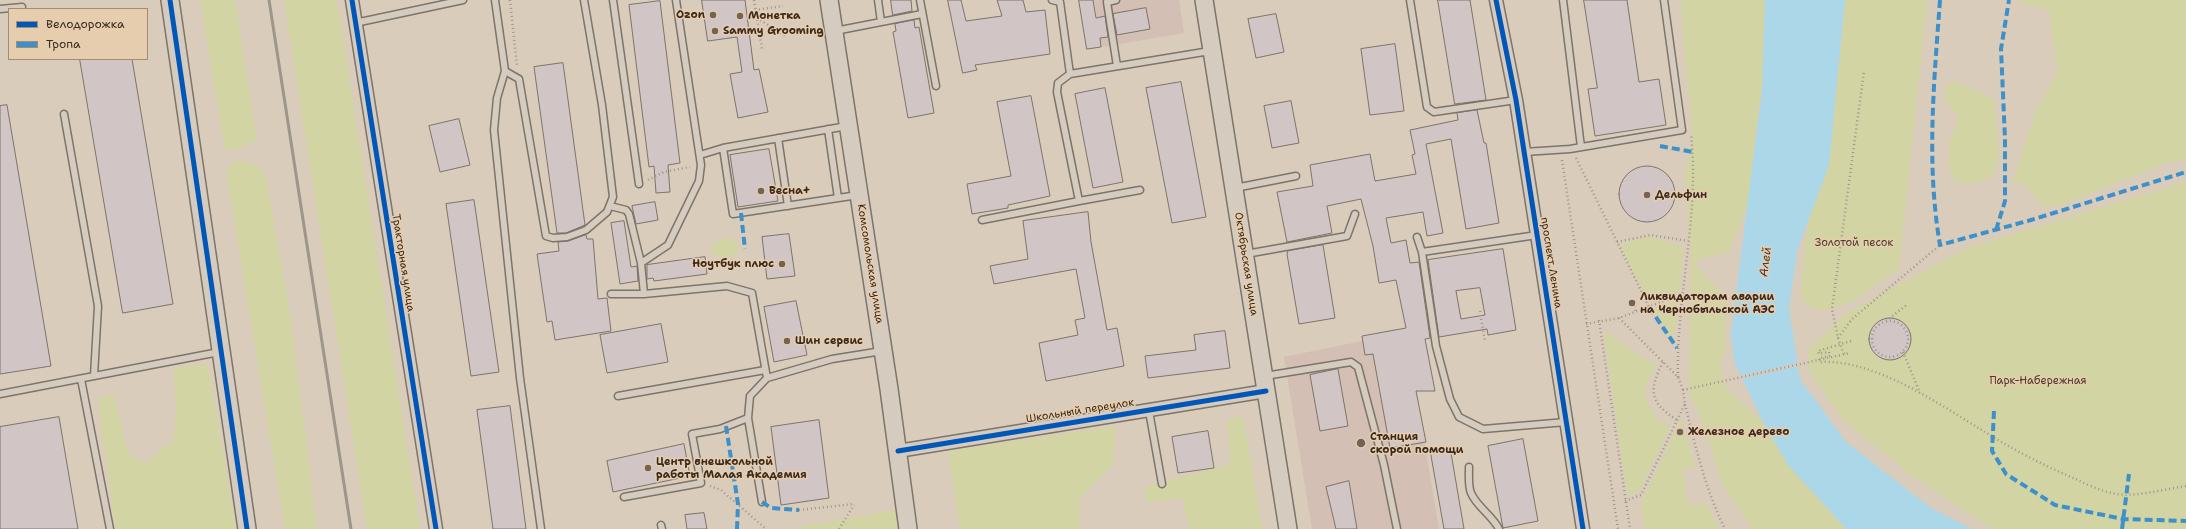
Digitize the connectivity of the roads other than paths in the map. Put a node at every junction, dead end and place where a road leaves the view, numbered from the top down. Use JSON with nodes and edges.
{"nodes":[{"id":1,"x":170,"y":0,"type":"edge"},
{"id":2,"x":352,"y":0,"type":"edge"},
{"id":3,"x":463,"y":0,"type":"edge"},
{"id":4,"x":495,"y":0,"type":"edge"},
{"id":5,"x":584,"y":0,"type":"edge"},
{"id":6,"x":613,"y":0,"type":"edge"},
{"id":7,"x":676,"y":0,"type":"edge"},
{"id":8,"x":829,"y":0,"type":"edge"},
{"id":9,"x":878,"y":0,"type":"edge"},
{"id":10,"x":920,"y":0,"type":"edge"},
{"id":11,"x":1052,"y":0,"type":"edge"},
{"id":12,"x":1116,"y":0,"type":"edge"},
{"id":13,"x":1204,"y":0,"type":"edge"},
{"id":14,"x":1410,"y":0,"type":"edge"},
{"id":15,"x":1496,"y":0,"type":"edge"},
{"id":16,"x":1563,"y":0,"type":"edge"},
{"id":17,"x":1664,"y":0,"type":"edge"},
{"id":18,"x":22,"y":6,"type":"dead end"},
{"id":19,"x":0,"y":9,"type":"edge"},
{"id":20,"x":922,"y":14,"type":"junction"},
{"id":21,"x":355,"y":22,"type":"junction"},
{"id":22,"x":881,"y":22,"type":"junction"},
{"id":23,"x":834,"y":32,"type":"junction"},
{"id":24,"x":1212,"y":50,"type":"junction"},
{"id":25,"x":1117,"y":66,"type":"junction"},
{"id":26,"x":505,"y":71,"type":"junction"},
{"id":27,"x":1070,"y":74,"type":"junction"},
{"id":28,"x":936,"y":86,"type":"dead end"},
{"id":29,"x":1516,"y":100,"type":"junction"},
{"id":30,"x":64,"y":114,"type":"dead end"},
{"id":31,"x":848,"y":126,"type":"junction"},
{"id":32,"x":828,"y":129,"type":"junction"},
{"id":33,"x":778,"y":138,"type":"junction"},
{"id":34,"x":1582,"y":147,"type":"junction"},
{"id":35,"x":723,"y":148,"type":"junction"},
{"id":36,"x":1524,"y":152,"type":"junction"},
{"id":37,"x":700,"y":155,"type":"junction"},
{"id":38,"x":1296,"y":176,"type":"dead end"},
{"id":39,"x":639,"y":184,"type":"road end"},
{"id":40,"x":1234,"y":188,"type":"junction"},
{"id":41,"x":1140,"y":190,"type":"dead end"},
{"id":42,"x":859,"y":194,"type":"junction"},
{"id":43,"x":838,"y":198,"type":"junction"},
{"id":44,"x":1079,"y":201,"type":"junction"},
{"id":45,"x":610,"y":206,"type":"junction"},
{"id":46,"x":788,"y":206,"type":"junction"},
{"id":47,"x":1355,"y":214,"type":"dead end"},
{"id":48,"x":982,"y":220,"type":"dead end"},
{"id":49,"x":1537,"y":235,"type":"junction"},
{"id":50,"x":1418,"y":238,"type":"dead end"},
{"id":51,"x":1422,"y":252,"type":"junction"},
{"id":52,"x":1244,"y":254,"type":"junction"},
{"id":53,"x":641,"y":263,"type":"junction"},
{"id":54,"x":610,"y":294,"type":"dead end"},
{"id":55,"x":644,"y":294,"type":"junction"},
{"id":56,"x":221,"y":351,"type":"junction"},
{"id":57,"x":883,"y":351,"type":"junction"},
{"id":58,"x":765,"y":370,"type":"junction"},
{"id":59,"x":94,"y":376,"type":"junction"},
{"id":60,"x":767,"y":378,"type":"junction"},
{"id":61,"x":80,"y":379,"type":"junction"},
{"id":62,"x":1265,"y":384,"type":"junction"},
{"id":63,"x":0,"y":394,"type":"edge"},
{"id":64,"x":618,"y":396,"type":"dead end"},
{"id":65,"x":1149,"y":411,"type":"junction"},
{"id":66,"x":748,"y":418,"type":"junction"},
{"id":67,"x":1566,"y":422,"type":"junction"},
{"id":68,"x":898,"y":450,"type":"junction"},
{"id":69,"x":1469,"y":467,"type":"dead end"},
{"id":70,"x":1162,"y":484,"type":"dead end"},
{"id":71,"x":624,"y":497,"type":"dead end"},
{"id":72,"x":762,"y":502,"type":"dead end"},
{"id":73,"x":110,"y":529,"type":"edge"},
{"id":74,"x":247,"y":529,"type":"edge"},
{"id":75,"x":436,"y":529,"type":"edge"},
{"id":76,"x":542,"y":529,"type":"edge"},
{"id":77,"x":908,"y":529,"type":"edge"},
{"id":78,"x":1288,"y":529,"type":"edge"},
{"id":79,"x":1397,"y":529,"type":"edge"},
{"id":80,"x":1499,"y":529,"type":"edge"},
{"id":81,"x":1583,"y":529,"type":"edge"}],
"edges":[{"from":1,"to":56,"type":"main road"},
{"from":2,"to":21,"type":"street","name":"Тракторная улица"},
{"from":3,"to":21,"type":"lane"},
{"from":4,"to":26,"type":"lane"},
{"from":5,"to":45,"type":"lane"},
{"from":6,"to":39,"type":"lane"},
{"from":7,"to":37,"type":"lane"},
{"from":8,"to":23,"type":"main road","name":"Комсомольская улица"},
{"from":9,"to":22,"type":"lane"},
{"from":10,"to":20,"type":"lane"},
{"from":11,"to":27,"type":"lane"},
{"from":12,"to":25,"type":"lane"},
{"from":13,"to":24,"type":"main road","name":"Октябрьская улица"},
{"from":14,"to":29,"type":"lane"},
{"from":15,"to":29,"type":"street","name":"проспект Ленина"},
{"from":16,"to":34,"type":"lane"},
{"from":17,"to":34,"type":"lane"},
{"from":18,"to":19,"type":"lane"},
{"from":20,"to":22,"type":"lane"},
{"from":20,"to":28,"type":"lane"},
{"from":21,"to":75,"type":"street","name":"Тракторная улица"},
{"from":22,"to":23,"type":"lane"},
{"from":23,"to":31,"type":"main road","name":"Комсомольская улица"},
{"from":24,"to":25,"type":"lane"},
{"from":24,"to":40,"type":"main road","name":"Октябрьская улица"},
{"from":25,"to":27,"type":"lane"},
{"from":26,"to":45,"type":"lane"},
{"from":26,"to":76,"type":"lane"},
{"from":27,"to":44,"type":"lane"},
{"from":29,"to":36,"type":"street","name":"проспект Ленина"},
{"from":30,"to":59,"type":"lane"},
{"from":31,"to":32,"type":"lane"},
{"from":31,"to":42,"type":"main road","name":"Комсомольская улица"},
{"from":32,"to":33,"type":"lane"},
{"from":32,"to":43,"type":"lane"},
{"from":33,"to":35,"type":"lane"},
{"from":33,"to":46,"type":"lane"},
{"from":34,"to":36,"type":"lane"},
{"from":35,"to":37,"type":"lane"},
{"from":35,"to":46,"type":"lane"},
{"from":36,"to":49,"type":"street","name":"проспект Ленина"},
{"from":37,"to":53,"type":"lane"},
{"from":38,"to":40,"type":"lane"},
{"from":40,"to":52,"type":"main road","name":"Октябрьская улица"},
{"from":41,"to":44,"type":"lane"},
{"from":42,"to":43,"type":"lane"},
{"from":42,"to":57,"type":"main road","name":"Комсомольская улица"},
{"from":43,"to":46,"type":"lane"},
{"from":44,"to":48,"type":"lane"},
{"from":45,"to":53,"type":"lane"},
{"from":47,"to":52,"type":"lane"},
{"from":49,"to":51,"type":"lane"},
{"from":49,"to":67,"type":"street","name":"проспект Ленина"},
{"from":50,"to":51,"type":"lane"},
{"from":51,"to":67,"type":"lane"},
{"from":52,"to":62,"type":"main road","name":"Октябрьская улица"},
{"from":53,"to":55,"type":"lane"},
{"from":54,"to":55,"type":"lane"},
{"from":55,"to":58,"type":"lane"},
{"from":56,"to":59,"type":"lane"},
{"from":56,"to":74,"type":"main road"},
{"from":57,"to":60,"type":"lane"},
{"from":57,"to":68,"type":"main road","name":"Комсомольская улица"},
{"from":58,"to":60,"type":"lane"},
{"from":58,"to":64,"type":"lane"},
{"from":59,"to":61,"type":"lane"},
{"from":60,"to":66,"type":"lane"},
{"from":61,"to":63,"type":"lane"},
{"from":61,"to":73,"type":"lane"},
{"from":62,"to":65,"type":"street","name":"Школьный переулок"},
{"from":62,"to":78,"type":"main road","name":"Октябрьская улица"},
{"from":62,"to":79,"type":"lane"},
{"from":65,"to":68,"type":"street","name":"Школьный переулок"},
{"from":65,"to":70,"type":"lane"},
{"from":66,"to":71,"type":"lane"},
{"from":66,"to":72,"type":"lane"},
{"from":67,"to":81,"type":"street","name":"проспект Ленина"},
{"from":68,"to":77,"type":"main road","name":"Комсомольская улица"},
{"from":69,"to":80,"type":"lane"}]}
